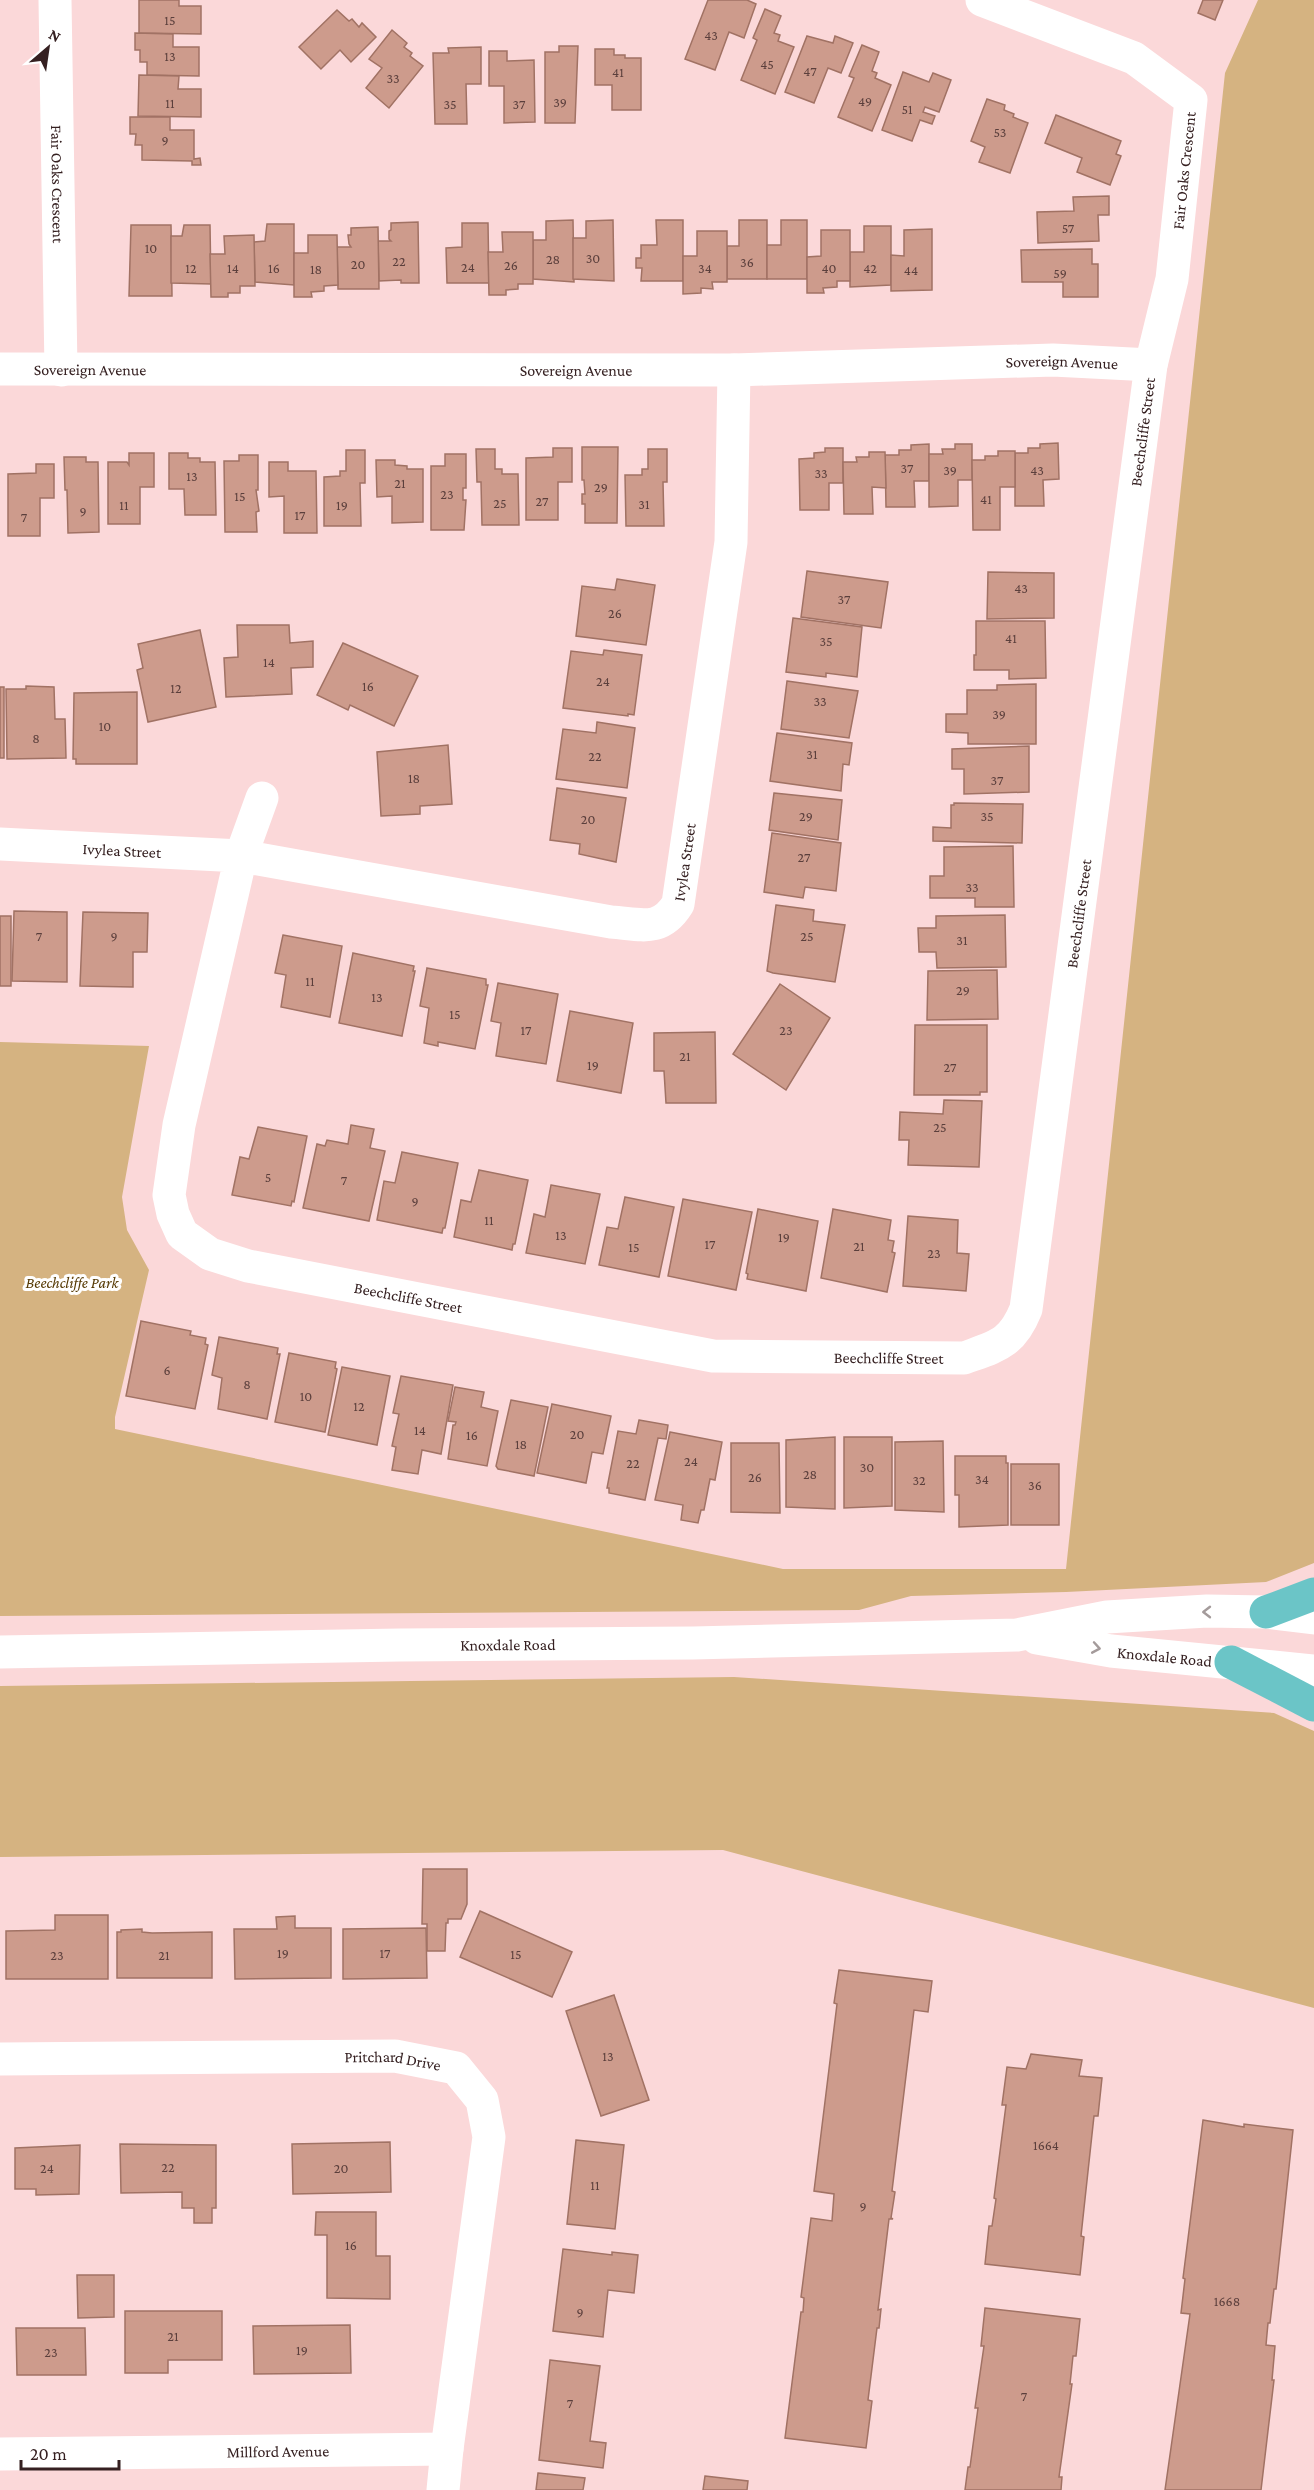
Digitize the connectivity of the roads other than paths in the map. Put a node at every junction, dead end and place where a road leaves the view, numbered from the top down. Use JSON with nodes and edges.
{"nodes":[{"id":1,"x":55,"y":0,"type":"edge"},
{"id":2,"x":982,"y":0,"type":"edge"},
{"id":3,"x":1151,"y":365,"type":"junction"},
{"id":4,"x":0,"y":369,"type":"edge"},
{"id":5,"x":61,"y":370,"type":"junction"},
{"id":6,"x":734,"y":370,"type":"junction"},
{"id":7,"x":262,"y":798,"type":"dead end"},
{"id":8,"x":0,"y":844,"type":"edge"},
{"id":9,"x":241,"y":856,"type":"junction"},
{"id":10,"x":1314,"y":1594,"type":"edge"},
{"id":11,"x":1266,"y":1612,"type":"junction"},
{"id":12,"x":1314,"y":1618,"type":"edge"},
{"id":13,"x":1017,"y":1635,"type":"junction"},
{"id":14,"x":0,"y":1652,"type":"edge"},
{"id":15,"x":1231,"y":1662,"type":"junction"},
{"id":16,"x":1314,"y":1671,"type":"edge"},
{"id":17,"x":1314,"y":1705,"type":"edge"},
{"id":18,"x":0,"y":2059,"type":"edge"},
{"id":19,"x":447,"y":2449,"type":"junction"},
{"id":20,"x":0,"y":2454,"type":"edge"},
{"id":21,"x":443,"y":2490,"type":"edge"}],
"edges":[{"from":1,"to":5,"type":"street","name":"Fair Oaks Crescent"},
{"from":2,"to":3,"type":"street","name":"Fair Oaks Crescent"},
{"from":3,"to":6,"type":"street","name":"Sovereign Avenue"},
{"from":3,"to":9,"type":"street","name":"Beechcliffe Street"},
{"from":4,"to":5,"type":"street","name":"Sovereign Avenue"},
{"from":5,"to":6,"type":"street","name":"Sovereign Avenue"},
{"from":6,"to":9,"type":"street","name":"Ivylea Street"},
{"from":7,"to":9,"type":"street"},
{"from":8,"to":9,"type":"street","name":"Ivylea Street"},
{"from":10,"to":11,"type":"main road"},
{"from":11,"to":12,"type":"street","name":"Knoxdale Road"},
{"from":11,"to":13,"type":"street","name":"Knoxdale Road","one_way":true},
{"from":13,"to":14,"type":"street","name":"Knoxdale Road"},
{"from":13,"to":15,"type":"street","name":"Knoxdale Road","one_way":true},
{"from":15,"to":16,"type":"street","name":"Knoxdale Road"},
{"from":15,"to":17,"type":"main road"},
{"from":18,"to":19,"type":"street","name":"Pritchard Drive"},
{"from":19,"to":20,"type":"street","name":"Millford Avenue"},
{"from":19,"to":21,"type":"street","name":"Pritchard Drive"}]}
